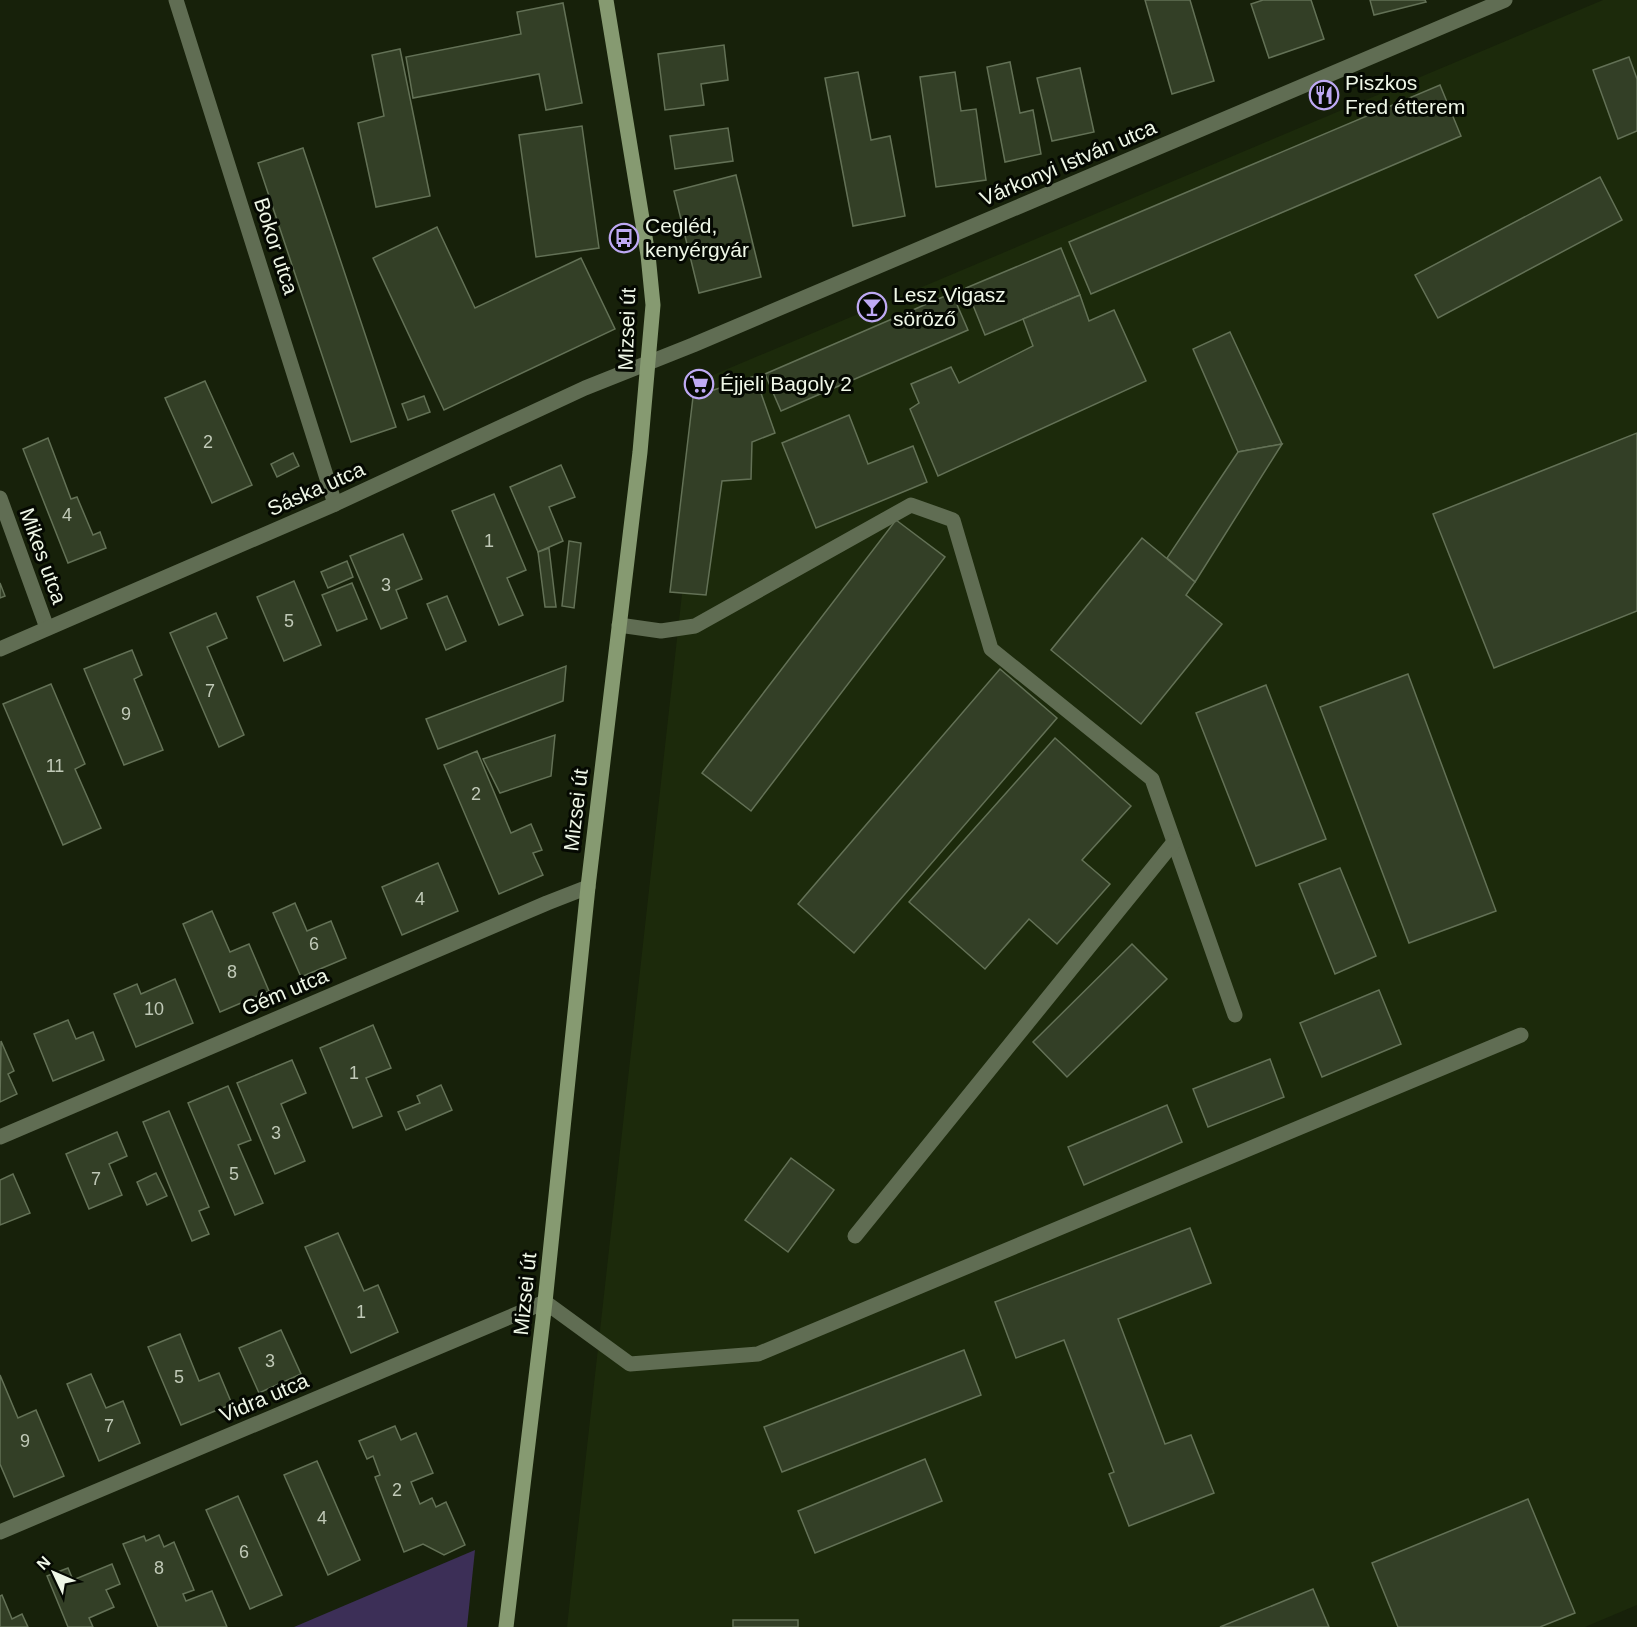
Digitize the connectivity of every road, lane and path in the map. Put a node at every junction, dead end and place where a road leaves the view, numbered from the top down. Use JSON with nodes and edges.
{"nodes":[{"id":1,"x":176,"y":0,"type":"edge"},
{"id":2,"x":606,"y":0,"type":"edge"},
{"id":3,"x":1505,"y":0,"type":"edge"},
{"id":4,"x":647,"y":363,"type":"junction"},
{"id":5,"x":0,"y":498,"type":"edge"},
{"id":6,"x":335,"y":504,"type":"junction"},
{"id":7,"x":619,"y":625,"type":"junction"},
{"id":8,"x":47,"y":628,"type":"junction"},
{"id":9,"x":0,"y":649,"type":"edge"},
{"id":10,"x":1174,"y":842,"type":"junction"},
{"id":11,"x":588,"y":887,"type":"junction"},
{"id":12,"x":1235,"y":1015,"type":"dead end"},
{"id":13,"x":1521,"y":1035,"type":"dead end"},
{"id":14,"x":0,"y":1137,"type":"edge"},
{"id":15,"x":855,"y":1236,"type":"dead end"},
{"id":16,"x":545,"y":1302,"type":"junction"},
{"id":17,"x":0,"y":1532,"type":"edge"},
{"id":18,"x":506,"y":1627,"type":"edge"}],
"edges":[{"from":1,"to":6,"type":"street","name":"Bokor utca"},
{"from":2,"to":4,"type":"main road","name":"Mizsei út"},
{"from":3,"to":4,"type":"street","name":"Várkonyi István utca"},
{"from":4,"to":6,"type":"street","name":"Sáska utca"},
{"from":4,"to":7,"type":"main road","name":"Mizsei út"},
{"from":5,"to":8,"type":"street","name":"Mikes utca"},
{"from":6,"to":8,"type":"street","name":"Sáska utca"},
{"from":7,"to":10,"type":"street"},
{"from":7,"to":11,"type":"main road","name":"Mizsei út"},
{"from":8,"to":9,"type":"street","name":"Sáska utca"},
{"from":10,"to":12,"type":"street"},
{"from":10,"to":15,"type":"street"},
{"from":11,"to":14,"type":"street","name":"Gém utca"},
{"from":11,"to":16,"type":"main road","name":"Mizsei út"},
{"from":13,"to":16,"type":"street"},
{"from":16,"to":17,"type":"street","name":"Vidra utca"},
{"from":16,"to":18,"type":"main road","name":"Mizsei út"}]}
